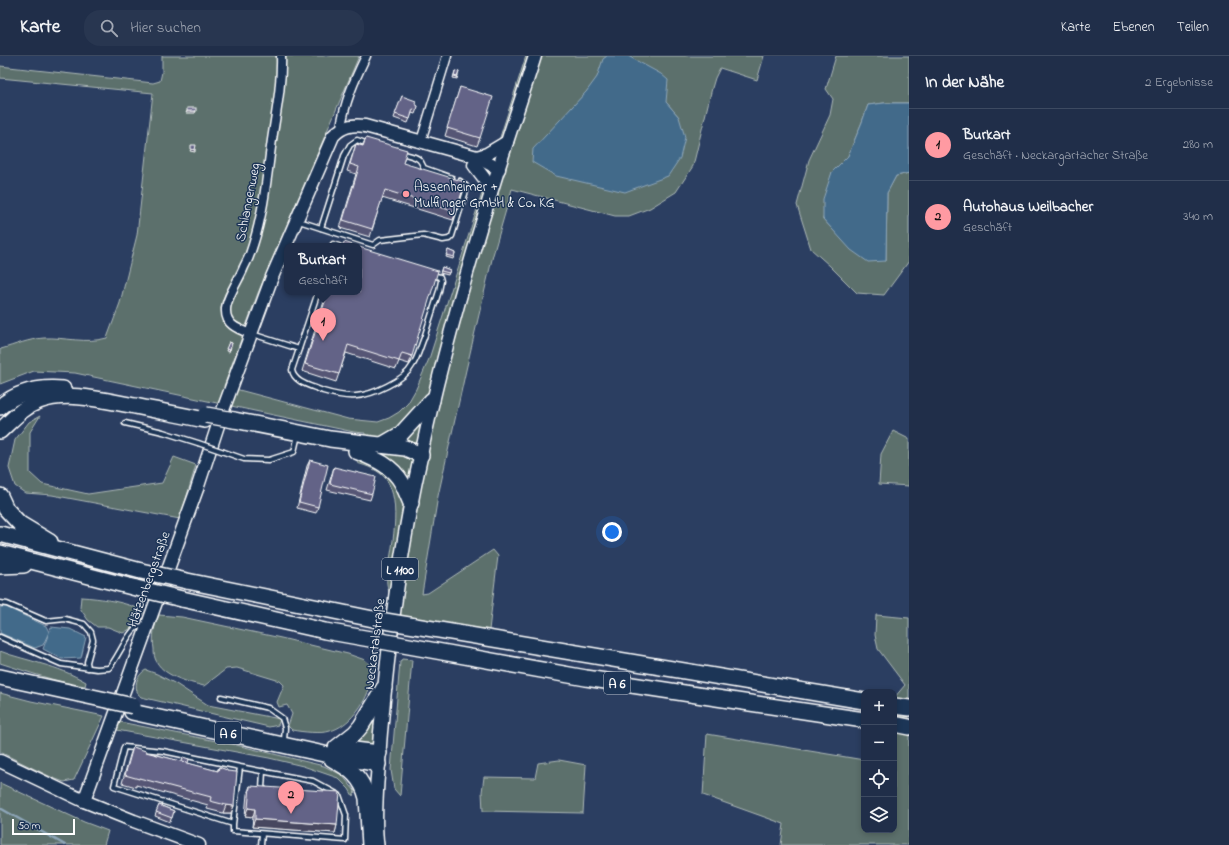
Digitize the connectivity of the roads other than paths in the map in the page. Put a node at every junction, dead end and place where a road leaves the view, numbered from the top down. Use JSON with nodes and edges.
{"nodes":[{"id":1,"x":281,"y":56,"type":"edge"},
{"id":2,"x":366,"y":56,"type":"edge"},
{"id":3,"x":447,"y":56,"type":"edge"},
{"id":4,"x":535,"y":56,"type":"edge"},
{"id":5,"x":341,"y":128,"type":"junction"},
{"id":6,"x":421,"y":141,"type":"junction"},
{"id":7,"x":507,"y":142,"type":"junction"},
{"id":8,"x":372,"y":145,"type":"edge"},
{"id":9,"x":395,"y":151,"type":"edge"},
{"id":10,"x":475,"y":161,"type":"junction"},
{"id":11,"x":498,"y":172,"type":"junction"},
{"id":12,"x":491,"y":194,"type":"junction"},
{"id":13,"x":296,"y":220,"type":"junction"},
{"id":14,"x":321,"y":228,"type":"junction"},
{"id":15,"x":286,"y":243,"type":"edge"},
{"id":16,"x":284,"y":248,"type":"edge"},
{"id":17,"x":425,"y":273,"type":"edge"},
{"id":18,"x":317,"y":295,"type":"edge"},
{"id":19,"x":251,"y":334,"type":"junction"},
{"id":20,"x":299,"y":349,"type":"junction"},
{"id":21,"x":432,"y":400,"type":"junction"},
{"id":22,"x":0,"y":407,"type":"edge"},
{"id":23,"x":205,"y":417,"type":"junction"},
{"id":24,"x":234,"y":422,"type":"junction"},
{"id":25,"x":125,"y":423,"type":"dead end"},
{"id":26,"x":0,"y":431,"type":"edge"},
{"id":27,"x":297,"y":439,"type":"junction"},
{"id":28,"x":382,"y":445,"type":"junction"},
{"id":29,"x":356,"y":451,"type":"junction"},
{"id":30,"x":420,"y":458,"type":"junction"},
{"id":31,"x":0,"y":496,"type":"edge"},
{"id":32,"x":411,"y":503,"type":"junction"},
{"id":33,"x":0,"y":534,"type":"edge"},
{"id":34,"x":68,"y":552,"type":"junction"},
{"id":35,"x":0,"y":553,"type":"edge"},
{"id":36,"x":39,"y":564,"type":"junction"},
{"id":37,"x":0,"y":566,"type":"edge"},
{"id":38,"x":0,"y":603,"type":"edge"},
{"id":39,"x":148,"y":625,"type":"junction"},
{"id":40,"x":0,"y":637,"type":"edge"},
{"id":41,"x":88,"y":668,"type":"junction"},
{"id":42,"x":0,"y":677,"type":"edge"},
{"id":43,"x":0,"y":683,"type":"edge"},
{"id":44,"x":384,"y":688,"type":"junction"},
{"id":45,"x":221,"y":697,"type":"dead end"},
{"id":46,"x":861,"y":700,"type":"edge"},
{"id":47,"x":106,"y":703,"type":"junction"},
{"id":48,"x":897,"y":706,"type":"edge"},
{"id":49,"x":909,"y":708,"type":"edge"},
{"id":50,"x":132,"y":709,"type":"junction"},
{"id":51,"x":861,"y":720,"type":"edge"},
{"id":52,"x":897,"y":725,"type":"edge"},
{"id":53,"x":909,"y":727,"type":"edge"},
{"id":54,"x":284,"y":740,"type":"junction"},
{"id":55,"x":330,"y":751,"type":"junction"},
{"id":56,"x":378,"y":758,"type":"junction"},
{"id":57,"x":0,"y":761,"type":"edge"},
{"id":58,"x":240,"y":767,"type":"junction"},
{"id":59,"x":263,"y":771,"type":"junction"},
{"id":60,"x":270,"y":790,"type":"edge"},
{"id":61,"x":324,"y":794,"type":"edge"},
{"id":62,"x":339,"y":795,"type":"junction"},
{"id":63,"x":84,"y":801,"type":"junction"},
{"id":64,"x":233,"y":824,"type":"junction"},
{"id":65,"x":262,"y":834,"type":"junction"},
{"id":66,"x":372,"y":840,"type":"edge"},
{"id":67,"x":199,"y":845,"type":"edge"},
{"id":68,"x":261,"y":845,"type":"edge"},
{"id":69,"x":378,"y":845,"type":"edge"}],
"edges":[{"from":1,"to":19,"type":"street","name":"Schlangenweg"},
{"from":2,"to":5,"type":"street"},
{"from":3,"to":6,"type":"street"},
{"from":4,"to":7,"type":"street","number":"L 1100"},
{"from":5,"to":6,"type":"street"},
{"from":5,"to":13,"type":"street","name":"Hätzenbergstraße"},
{"from":6,"to":10,"type":"street"},
{"from":7,"to":10,"type":"street"},
{"from":7,"to":11,"type":"street","number":"L 1100"},
{"from":8,"to":14,"type":"lane"},
{"from":9,"to":14,"type":"lane"},
{"from":10,"to":11,"type":"street"},
{"from":10,"to":12,"type":"street"},
{"from":11,"to":12,"type":"street","number":"L 1100"},
{"from":12,"to":21,"type":"street","number":"L 1100"},
{"from":13,"to":14,"type":"lane"},
{"from":13,"to":15,"type":"street","name":"Hätzenbergstraße"},
{"from":16,"to":19,"type":"street","name":"Hätzenbergstraße"},
{"from":17,"to":20,"type":"lane"},
{"from":18,"to":20,"type":"lane"},
{"from":19,"to":20,"type":"lane"},
{"from":19,"to":39,"type":"street","name":"Hätzenbergstraße"},
{"from":21,"to":28,"type":"highway"},
{"from":21,"to":30,"type":"street","number":"L 1100"},
{"from":22,"to":23,"type":"highway"},
{"from":23,"to":24,"type":"highway","bridge":true},
{"from":23,"to":26,"type":"highway"},
{"from":24,"to":27,"type":"highway"},
{"from":24,"to":28,"type":"highway"},
{"from":25,"to":27,"type":"lane","bridge":true},
{"from":27,"to":29,"type":"highway"},
{"from":28,"to":30,"type":"highway"},
{"from":29,"to":30,"type":"highway"},
{"from":29,"to":32,"type":"highway"},
{"from":30,"to":32,"type":"main road","name":"Neckartalstraße","number":"L 1100"},
{"from":31,"to":34,"type":"highway"},
{"from":32,"to":44,"type":"main road","name":"Neckartalstraße","number":"L 1100"},
{"from":33,"to":34,"type":"highway","number":"A 6"},
{"from":34,"to":46,"type":"highway","number":"A 6","bridge":true},
{"from":35,"to":36,"type":"highway","number":"A 6"},
{"from":36,"to":37,"type":"highway"},
{"from":36,"to":51,"type":"highway","number":"A 6","bridge":true},
{"from":38,"to":41,"type":"lane"},
{"from":39,"to":41,"type":"lane"},
{"from":39,"to":63,"type":"street","name":"Hätzenbergstraße"},
{"from":40,"to":41,"type":"lane"},
{"from":42,"to":47,"type":"highway"},
{"from":43,"to":47,"type":"highway"},
{"from":44,"to":55,"type":"highway"},
{"from":44,"to":56,"type":"main road","name":"Neckartalstraße","number":"L 1100"},
{"from":45,"to":54,"type":"lane"},
{"from":47,"to":50,"type":"highway","bridge":true},
{"from":48,"to":49,"type":"highway"},
{"from":50,"to":54,"type":"highway"},
{"from":50,"to":55,"type":"highway","number":"A 6"},
{"from":52,"to":53,"type":"highway"},
{"from":54,"to":55,"type":"highway"},
{"from":55,"to":56,"type":"highway"},
{"from":55,"to":66,"type":"highway","number":"A 6"},
{"from":56,"to":66,"type":"main road","name":"Neckartalstraße","number":"L 1100"},
{"from":57,"to":63,"type":"street"},
{"from":58,"to":59,"type":"lane"},
{"from":58,"to":64,"type":"lane"},
{"from":58,"to":64,"type":"lane"},
{"from":59,"to":60,"type":"lane"},
{"from":59,"to":62,"type":"lane"},
{"from":61,"to":62,"type":"lane"},
{"from":62,"to":65,"type":"lane"},
{"from":63,"to":67,"type":"street"},
{"from":64,"to":65,"type":"lane"},
{"from":65,"to":68,"type":"lane"},
{"from":66,"to":69,"type":"main road","name":"Neckartalstraße","number":"L 1100"}]}
